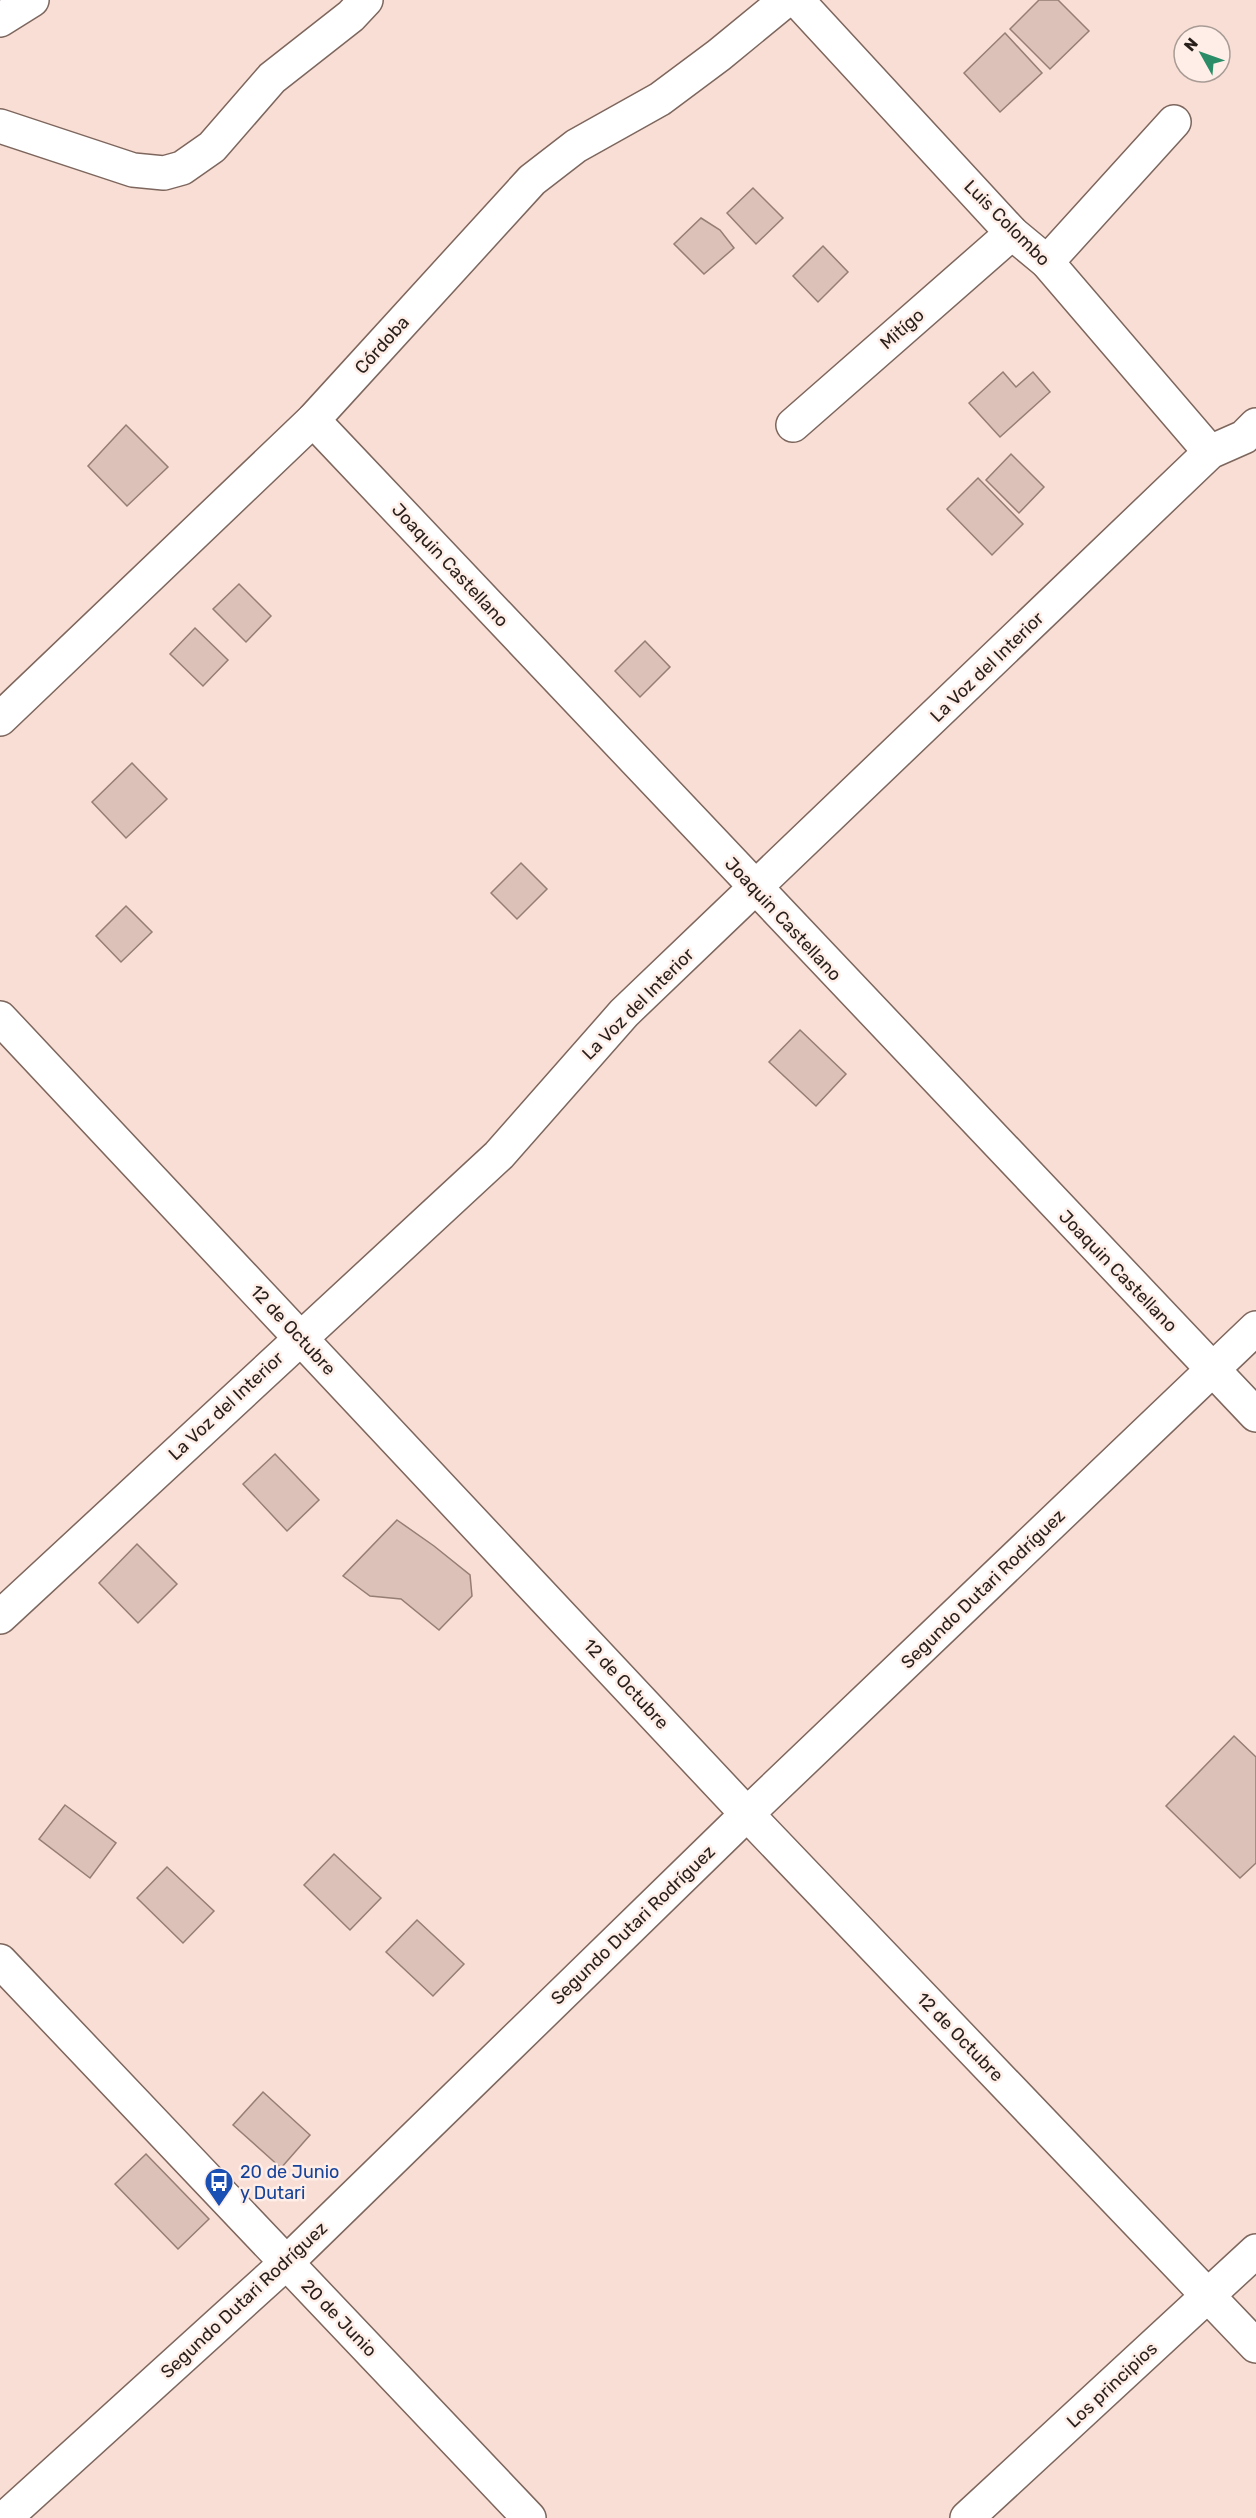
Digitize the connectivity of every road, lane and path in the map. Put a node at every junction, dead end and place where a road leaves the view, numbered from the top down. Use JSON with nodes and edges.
{"nodes":[{"id":1,"x":32,"y":0,"type":"edge"},
{"id":2,"x":366,"y":0,"type":"edge"},
{"id":3,"x":786,"y":0,"type":"edge"},
{"id":4,"x":797,"y":0,"type":"edge"},
{"id":5,"x":0,"y":20,"type":"edge"},
{"id":6,"x":1174,"y":122,"type":"dead end"},
{"id":7,"x":0,"y":126,"type":"edge"},
{"id":8,"x":1012,"y":232,"type":"junction"},
{"id":9,"x":1047,"y":262,"type":"junction"},
{"id":10,"x":313,"y":420,"type":"junction"},
{"id":11,"x":793,"y":425,"type":"dead end"},
{"id":12,"x":1252,"y":437,"type":"edge"},
{"id":13,"x":1210,"y":452,"type":"junction"},
{"id":14,"x":0,"y":719,"type":"edge"},
{"id":15,"x":756,"y":889,"type":"junction"},
{"id":16,"x":0,"y":1018,"type":"edge"},
{"id":17,"x":1256,"y":1328,"type":"edge"},
{"id":18,"x":301,"y":1337,"type":"junction"},
{"id":19,"x":1213,"y":1370,"type":"junction"},
{"id":20,"x":1256,"y":1415,"type":"edge"},
{"id":21,"x":0,"y":1617,"type":"edge"},
{"id":22,"x":747,"y":1814,"type":"junction"},
{"id":23,"x":0,"y":1961,"type":"edge"},
{"id":24,"x":1256,"y":2251,"type":"edge"},
{"id":25,"x":286,"y":2263,"type":"junction"},
{"id":26,"x":1209,"y":2296,"type":"junction"},
{"id":27,"x":1256,"y":2346,"type":"edge"},
{"id":28,"x":5,"y":2518,"type":"edge"},
{"id":29,"x":529,"y":2518,"type":"edge"},
{"id":30,"x":967,"y":2518,"type":"edge"}],
"edges":[{"from":1,"to":5,"type":"street"},
{"from":2,"to":7,"type":"street"},
{"from":3,"to":10,"type":"street","name":"Córdoba"},
{"from":4,"to":8,"type":"street","name":"Luis Colombo"},
{"from":6,"to":9,"type":"street"},
{"from":8,"to":9,"type":"street","name":"Luis Colombo"},
{"from":8,"to":11,"type":"street","name":"Mitígo"},
{"from":9,"to":13,"type":"street","name":"Luis Colombo"},
{"from":10,"to":14,"type":"street","name":"Córdoba"},
{"from":10,"to":15,"type":"street","name":"Joaquin Castellano"},
{"from":12,"to":13,"type":"street","name":"La Voz del Interior"},
{"from":13,"to":15,"type":"street","name":"La Voz del Interior"},
{"from":15,"to":18,"type":"street","name":"La Voz del Interior"},
{"from":15,"to":19,"type":"street","name":"Joaquin Castellano"},
{"from":16,"to":18,"type":"street","name":"12 de Octubre"},
{"from":17,"to":19,"type":"street","name":"Segundo Dutari Rodríguez"},
{"from":18,"to":21,"type":"street","name":"La Voz del Interior"},
{"from":18,"to":22,"type":"street","name":"12 de Octubre"},
{"from":19,"to":20,"type":"street","name":"Joaquin Castellano"},
{"from":19,"to":22,"type":"street","name":"Segundo Dutari Rodríguez"},
{"from":22,"to":25,"type":"street","name":"Segundo Dutari Rodríguez"},
{"from":22,"to":26,"type":"street","name":"12 de Octubre"},
{"from":23,"to":25,"type":"street","name":"20 de Junio"},
{"from":24,"to":26,"type":"street","name":"Los principios"},
{"from":25,"to":28,"type":"street","name":"Segundo Dutari Rodríguez"},
{"from":25,"to":29,"type":"street","name":"20 de Junio"},
{"from":26,"to":27,"type":"street","name":"12 de Octubre"},
{"from":26,"to":30,"type":"street","name":"Los principios"}]}
